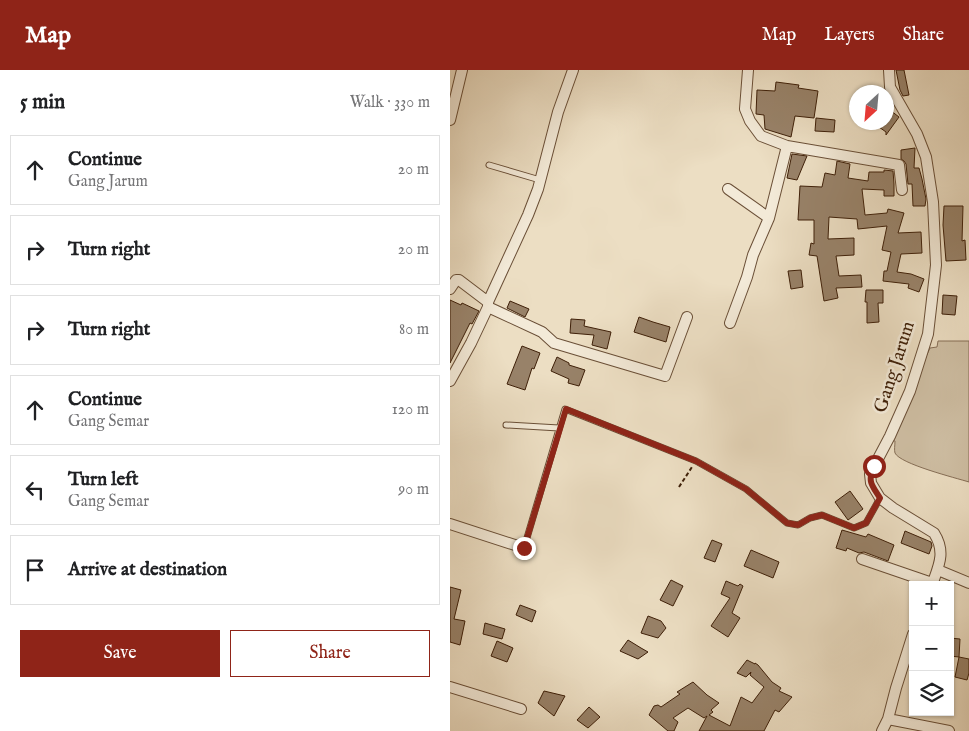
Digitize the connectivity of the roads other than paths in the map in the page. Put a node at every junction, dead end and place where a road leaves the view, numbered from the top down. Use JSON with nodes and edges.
{"nodes":[{"id":1,"x":462,"y":70,"type":"edge"},
{"id":2,"x":573,"y":70,"type":"edge"},
{"id":3,"x":748,"y":70,"type":"edge"},
{"id":4,"x":889,"y":70,"type":"edge"},
{"id":5,"x":450,"y":120,"type":"edge"},
{"id":6,"x":787,"y":146,"type":"junction"},
{"id":7,"x":489,"y":165,"type":"dead end"},
{"id":8,"x":540,"y":180,"type":"junction"},
{"id":9,"x":728,"y":189,"type":"dead end"},
{"id":10,"x":902,"y":190,"type":"dead end"},
{"id":11,"x":769,"y":218,"type":"junction"},
{"id":12,"x":450,"y":289,"type":"edge"},
{"id":13,"x":488,"y":305,"type":"junction"},
{"id":14,"x":687,"y":317,"type":"dead end"},
{"id":15,"x":730,"y":324,"type":"dead end"},
{"id":16,"x":450,"y":381,"type":"edge"},
{"id":17,"x":506,"y":425,"type":"dead end"},
{"id":18,"x":559,"y":428,"type":"junction"},
{"id":19,"x":880,"y":498,"type":"junction"},
{"id":20,"x":450,"y":524,"type":"edge"},
{"id":21,"x":524,"y":548,"type":"joint"},
{"id":22,"x":862,"y":559,"type":"dead end"},
{"id":23,"x":938,"y":570,"type":"junction"},
{"id":24,"x":924,"y":581,"type":"edge"},
{"id":25,"x":933,"y":581,"type":"edge"},
{"id":26,"x":969,"y":583,"type":"edge"},
{"id":27,"x":909,"y":647,"type":"edge"},
{"id":28,"x":450,"y":687,"type":"edge"},
{"id":29,"x":521,"y":709,"type":"dead end"},
{"id":30,"x":888,"y":719,"type":"junction"},
{"id":31,"x":882,"y":731,"type":"edge"},
{"id":32,"x":949,"y":731,"type":"edge"}],
"edges":[{"from":1,"to":5,"type":"street"},
{"from":2,"to":8,"type":"street"},
{"from":3,"to":6,"type":"street"},
{"from":4,"to":19,"type":"street","name":"Gang Jarum"},
{"from":6,"to":10,"type":"street"},
{"from":6,"to":11,"type":"street"},
{"from":7,"to":8,"type":"lane"},
{"from":8,"to":13,"type":"street"},
{"from":9,"to":11,"type":"street"},
{"from":11,"to":15,"type":"street"},
{"from":12,"to":13,"type":"street"},
{"from":13,"to":14,"type":"street"},
{"from":13,"to":16,"type":"street"},
{"from":17,"to":18,"type":"lane"},
{"from":18,"to":19,"type":"lane"},
{"from":18,"to":21,"type":"lane"},
{"from":19,"to":23,"type":"street"},
{"from":20,"to":21,"type":"street"},
{"from":22,"to":24,"type":"street"},
{"from":23,"to":25,"type":"street"},
{"from":23,"to":26,"type":"street"},
{"from":27,"to":30,"type":"street"},
{"from":28,"to":29,"type":"street"},
{"from":30,"to":31,"type":"street"},
{"from":30,"to":32,"type":"street"}]}
